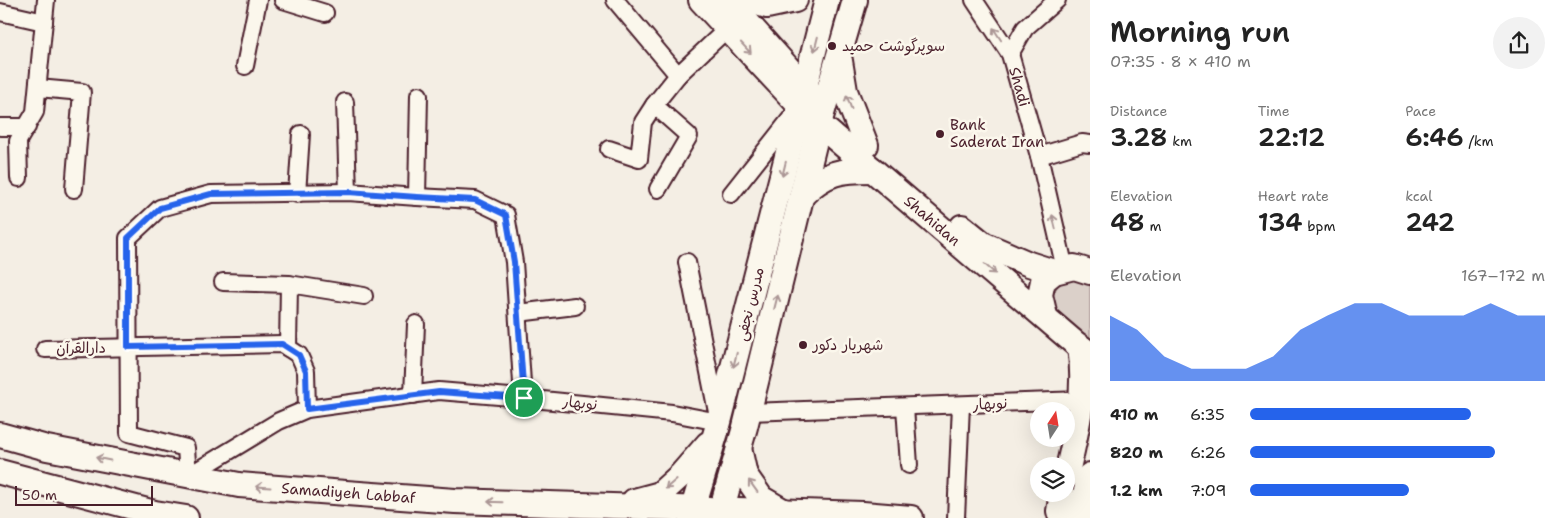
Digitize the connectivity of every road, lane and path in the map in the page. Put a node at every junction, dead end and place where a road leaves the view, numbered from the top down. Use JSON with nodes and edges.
{"nodes":[{"id":1,"x":46,"y":0,"type":"edge"},
{"id":2,"x":258,"y":0,"type":"edge"},
{"id":3,"x":283,"y":0,"type":"edge"},
{"id":4,"x":614,"y":0,"type":"edge"},
{"id":5,"x":701,"y":0,"type":"edge"},
{"id":6,"x":727,"y":0,"type":"edge"},
{"id":7,"x":747,"y":0,"type":"edge"},
{"id":8,"x":795,"y":0,"type":"edge"},
{"id":9,"x":827,"y":0,"type":"edge"},
{"id":10,"x":856,"y":0,"type":"edge"},
{"id":11,"x":974,"y":0,"type":"edge"},
{"id":12,"x":1057,"y":0,"type":"edge"},
{"id":13,"x":0,"y":12,"type":"edge"},
{"id":14,"x":325,"y":13,"type":"dead end"},
{"id":15,"x":44,"y":22,"type":"junction"},
{"id":16,"x":728,"y":28,"type":"junction"},
{"id":17,"x":1010,"y":54,"type":"junction"},
{"id":18,"x":840,"y":56,"type":"junction"},
{"id":19,"x":245,"y":66,"type":"dead end"},
{"id":20,"x":678,"y":75,"type":"junction"},
{"id":21,"x":38,"y":88,"type":"junction"},
{"id":22,"x":419,"y":95,"type":"dead end"},
{"id":23,"x":803,"y":97,"type":"junction"},
{"id":24,"x":345,"y":102,"type":"dead end"},
{"id":25,"x":654,"y":105,"type":"junction"},
{"id":26,"x":822,"y":116,"type":"junction"},
{"id":27,"x":0,"y":127,"type":"edge"},
{"id":28,"x":27,"y":127,"type":"junction"},
{"id":29,"x":301,"y":134,"type":"dead end"},
{"id":30,"x":1090,"y":144,"type":"edge"},
{"id":31,"x":866,"y":145,"type":"junction"},
{"id":32,"x":609,"y":149,"type":"dead end"},
{"id":33,"x":1038,"y":156,"type":"junction"},
{"id":34,"x":873,"y":170,"type":"junction"},
{"id":35,"x":19,"y":178,"type":"dead end"},
{"id":36,"x":74,"y":189,"type":"dead end"},
{"id":37,"x":658,"y":189,"type":"dead end"},
{"id":38,"x":348,"y":192,"type":"junction"},
{"id":39,"x":296,"y":194,"type":"junction"},
{"id":40,"x":731,"y":194,"type":"dead end"},
{"id":41,"x":802,"y":195,"type":"junction"},
{"id":42,"x":417,"y":197,"type":"junction"},
{"id":43,"x":687,"y":262,"type":"dead end"},
{"id":44,"x":1059,"y":271,"type":"junction"},
{"id":45,"x":1090,"y":272,"type":"edge"},
{"id":46,"x":223,"y":282,"type":"dead end"},
{"id":47,"x":289,"y":284,"type":"junction"},
{"id":48,"x":364,"y":296,"type":"dead end"},
{"id":49,"x":575,"y":306,"type":"dead end"},
{"id":50,"x":518,"y":313,"type":"junction"},
{"id":51,"x":1045,"y":316,"type":"junction"},
{"id":52,"x":416,"y":324,"type":"dead end"},
{"id":53,"x":128,"y":347,"type":"junction"},
{"id":54,"x":288,"y":348,"type":"junction"},
{"id":55,"x":45,"y":349,"type":"dead end"},
{"id":56,"x":1085,"y":350,"type":"edge"},
{"id":57,"x":413,"y":395,"type":"junction"},
{"id":58,"x":524,"y":398,"type":"junction"},
{"id":59,"x":1082,"y":400,"type":"junction"},
{"id":60,"x":961,"y":405,"type":"junction"},
{"id":61,"x":905,"y":407,"type":"junction"},
{"id":62,"x":307,"y":409,"type":"junction"},
{"id":63,"x":748,"y":412,"type":"junction"},
{"id":64,"x":718,"y":429,"type":"junction"},
{"id":65,"x":0,"y":435,"type":"edge"},
{"id":66,"x":739,"y":448,"type":"junction"},
{"id":67,"x":1070,"y":457,"type":"edge"},
{"id":68,"x":908,"y":465,"type":"dead end"},
{"id":69,"x":0,"y":472,"type":"edge"},
{"id":70,"x":1090,"y":475,"type":"edge"},
{"id":71,"x":188,"y":476,"type":"junction"},
{"id":72,"x":1060,"y":502,"type":"edge"},
{"id":73,"x":617,"y":506,"type":"junction"},
{"id":74,"x":785,"y":512,"type":"junction"},
{"id":75,"x":691,"y":513,"type":"edge"},
{"id":76,"x":720,"y":514,"type":"edge"},
{"id":77,"x":156,"y":516,"type":"edge"},
{"id":78,"x":186,"y":518,"type":"edge"},
{"id":79,"x":911,"y":518,"type":"edge"},
{"id":80,"x":956,"y":518,"type":"edge"},
{"id":81,"x":1061,"y":518,"type":"edge"},
{"id":82,"x":1079,"y":518,"type":"edge"}],
"edges":[{"from":1,"to":15,"type":"street"},
{"from":2,"to":19,"type":"street"},
{"from":3,"to":14,"type":"street"},
{"from":4,"to":20,"type":"street"},
{"from":5,"to":16,"type":"main road"},
{"from":6,"to":23,"type":"main road"},
{"from":7,"to":8,"type":"main road"},
{"from":9,"to":23,"type":"main road","name":"مدرس نجفی","one_way":true},
{"from":10,"to":18,"type":"main road","name":"مدرس نجفی"},
{"from":17,"to":11,"type":"street","name":"Shadi","one_way":true},
{"from":12,"to":17,"type":"street"},
{"from":13,"to":15,"type":"street"},
{"from":15,"to":21,"type":"street"},
{"from":16,"to":20,"type":"street"},
{"from":16,"to":23,"type":"main road","one_way":true},
{"from":17,"to":33,"type":"street","name":"Shadi"},
{"from":18,"to":26,"type":"main road","name":"مدرس نجفی"},
{"from":31,"to":18,"type":"main road","one_way":true},
{"from":20,"to":25,"type":"street"},
{"from":21,"to":28,"type":"street"},
{"from":21,"to":36,"type":"street"},
{"from":22,"to":42,"type":"street"},
{"from":23,"to":26,"type":"main road"},
{"from":23,"to":40,"type":"street"},
{"from":23,"to":64,"type":"main road","name":"مدرس نجفی","one_way":true},
{"from":24,"to":38,"type":"street"},
{"from":25,"to":32,"type":"street"},
{"from":25,"to":37,"type":"street"},
{"from":26,"to":31,"type":"main road","name":"Shahidan"},
{"from":26,"to":34,"type":"main road","name":"Shahidan"},
{"from":26,"to":41,"type":"main road","name":"مدرس نجفی"},
{"from":27,"to":28,"type":"street"},
{"from":28,"to":35,"type":"street"},
{"from":29,"to":39,"type":"street"},
{"from":30,"to":33,"type":"street"},
{"from":31,"to":44,"type":"main road","name":"Shahidan"},
{"from":44,"to":33,"type":"street","name":"Shadi","one_way":true},
{"from":34,"to":41,"type":"main road"},
{"from":34,"to":51,"type":"main road","name":"Shahidan","one_way":true},
{"from":38,"to":39,"type":"street"},
{"from":38,"to":42,"type":"street"},
{"from":39,"to":53,"type":"street"},
{"from":63,"to":41,"type":"main road","name":"مدرس نجفی","one_way":true},
{"from":42,"to":50,"type":"street"},
{"from":43,"to":64,"type":"street"},
{"from":44,"to":45,"type":"main road","name":"Shahidan"},
{"from":44,"to":51,"type":"main road"},
{"from":46,"to":47,"type":"street"},
{"from":47,"to":48,"type":"street"},
{"from":47,"to":54,"type":"street"},
{"from":49,"to":50,"type":"street"},
{"from":50,"to":58,"type":"street"},
{"from":51,"to":56,"type":"main road","name":"Shahidan"},
{"from":52,"to":57,"type":"street"},
{"from":53,"to":54,"type":"street","name":"دارالقرآن"},
{"from":53,"to":55,"type":"street","name":"دارالقرآن"},
{"from":53,"to":71,"type":"street"},
{"from":54,"to":62,"type":"street"},
{"from":56,"to":59,"type":"main road"},
{"from":57,"to":58,"type":"street","name":"نوبهار"},
{"from":57,"to":62,"type":"street","name":"نوبهار"},
{"from":58,"to":64,"type":"street","name":"نوبهار"},
{"from":59,"to":60,"type":"street","name":"نوبهار"},
{"from":59,"to":67,"type":"main road"},
{"from":60,"to":61,"type":"street","name":"نوبهار"},
{"from":60,"to":80,"type":"street"},
{"from":61,"to":63,"type":"street","name":"نوبهار"},
{"from":61,"to":68,"type":"street"},
{"from":62,"to":71,"type":"street","name":"نوبهار"},
{"from":63,"to":66,"type":"main road","name":"مدرس نجفی"},
{"from":64,"to":73,"type":"main road","one_way":true},
{"from":64,"to":75,"type":"main road","name":"مدرس نجفی"},
{"from":71,"to":65,"type":"main road","name":"Samadiyeh Labbaf","one_way":true},
{"from":74,"to":66,"type":"main road","one_way":true},
{"from":66,"to":76,"type":"main road","name":"مدرس نجفی"},
{"from":69,"to":77,"type":"main road"},
{"from":70,"to":82,"type":"main road"},
{"from":73,"to":71,"type":"main road","name":"Samadiyeh Labbaf","one_way":true},
{"from":72,"to":81,"type":"main road"},
{"from":73,"to":75,"type":"main road","name":"Samadiyeh Labbaf"},
{"from":74,"to":76,"type":"main road","name":"Samadiyeh Labbaf"},
{"from":74,"to":79,"type":"main road","name":"Samadiyeh Labbaf"},
{"from":75,"to":76,"type":"main road","name":"Samadiyeh Labbaf"},
{"from":77,"to":78,"type":"main road"}]}
